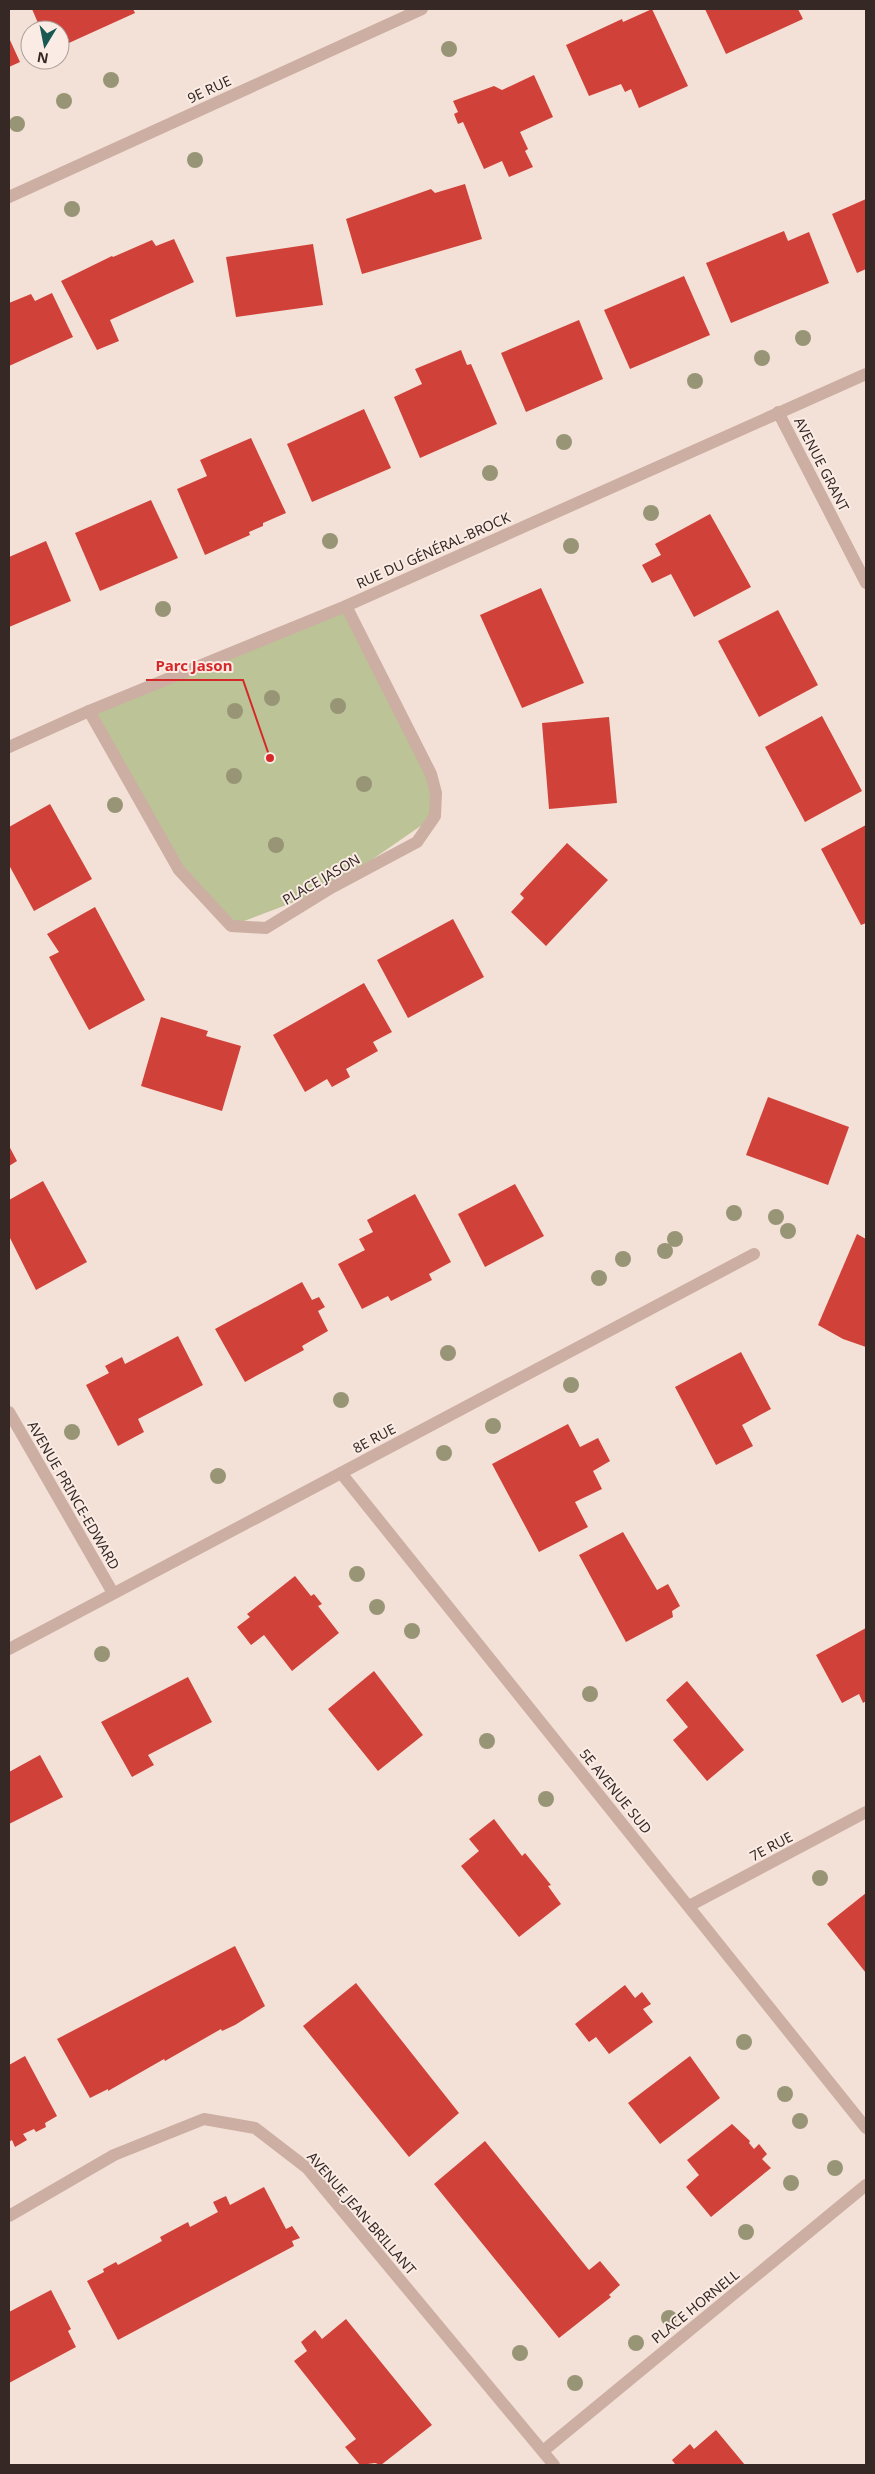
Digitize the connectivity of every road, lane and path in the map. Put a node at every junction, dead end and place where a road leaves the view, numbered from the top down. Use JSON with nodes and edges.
{"nodes":[{"id":1,"x":422,"y":9,"type":"edge"},
{"id":2,"x":9,"y":197,"type":"edge"},
{"id":3,"x":866,"y":374,"type":"edge"},
{"id":4,"x":778,"y":412,"type":"junction"},
{"id":5,"x":866,"y":583,"type":"edge"},
{"id":6,"x":346,"y":606,"type":"junction"},
{"id":7,"x":90,"y":710,"type":"junction"},
{"id":8,"x":9,"y":747,"type":"edge"},
{"id":9,"x":754,"y":1254,"type":"dead end"},
{"id":10,"x":9,"y":1412,"type":"edge"},
{"id":11,"x":341,"y":1473,"type":"junction"},
{"id":12,"x":113,"y":1593,"type":"junction"},
{"id":13,"x":9,"y":1649,"type":"edge"},
{"id":14,"x":866,"y":1812,"type":"edge"},
{"id":15,"x":689,"y":1906,"type":"junction"},
{"id":16,"x":866,"y":2128,"type":"edge"},
{"id":17,"x":866,"y":2185,"type":"edge"},
{"id":18,"x":9,"y":2216,"type":"edge"},
{"id":19,"x":543,"y":2451,"type":"junction"},
{"id":20,"x":554,"y":2465,"type":"edge"}],
"edges":[{"from":1,"to":2,"type":"street","name":"9E RUE"},
{"from":3,"to":4,"type":"street","name":"RUE DU GÉNÉRAL-BROCK"},
{"from":4,"to":5,"type":"street","name":"AVENUE GRANT"},
{"from":4,"to":6,"type":"street","name":"RUE DU GÉNÉRAL-BROCK"},
{"from":6,"to":7,"type":"street","name":"RUE DU GÉNÉRAL-BROCK"},
{"from":6,"to":7,"type":"street","name":"PLACE JASON"},
{"from":7,"to":8,"type":"street","name":"RUE DU GÉNÉRAL-BROCK"},
{"from":9,"to":11,"type":"street","name":"8E RUE"},
{"from":10,"to":12,"type":"street","name":"AVENUE PRINCE-EDWARD"},
{"from":11,"to":12,"type":"street","name":"8E RUE"},
{"from":11,"to":15,"type":"street","name":"5E AVENUE SUD"},
{"from":12,"to":13,"type":"street","name":"8E RUE"},
{"from":14,"to":15,"type":"street","name":"7E RUE"},
{"from":15,"to":16,"type":"street","name":"5E AVENUE SUD"},
{"from":17,"to":19,"type":"street","name":"PLACE HORNELL"},
{"from":18,"to":19,"type":"street","name":"AVENUE JEAN-BRILLANT"},
{"from":19,"to":20,"type":"street","name":"AVENUE JEAN-BRILLANT"}]}
